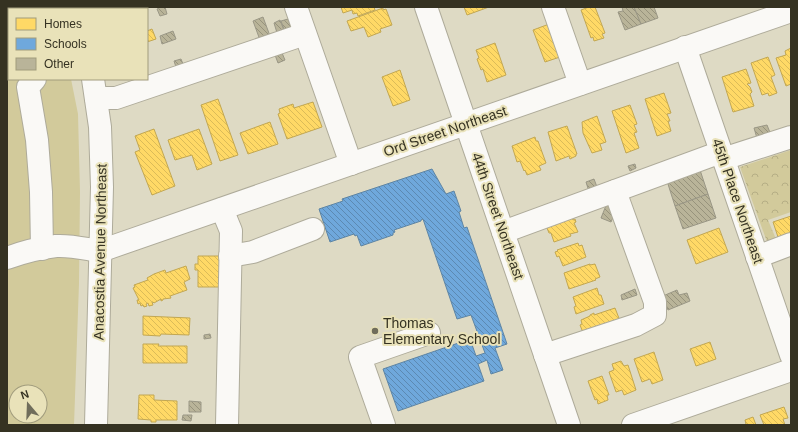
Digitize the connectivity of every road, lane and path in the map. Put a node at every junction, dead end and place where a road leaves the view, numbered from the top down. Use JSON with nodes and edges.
{"nodes":[{"id":1,"x":296,"y":7,"type":"edge"},
{"id":2,"x":426,"y":7,"type":"edge"},
{"id":3,"x":553,"y":7,"type":"edge"},
{"id":4,"x":791,"y":11,"type":"edge"},
{"id":5,"x":306,"y":34,"type":"junction"},
{"id":6,"x":685,"y":47,"type":"junction"},
{"id":7,"x":34,"y":80,"type":"edge"},
{"id":8,"x":580,"y":84,"type":"junction"},
{"id":9,"x":94,"y":89,"type":"edge"},
{"id":10,"x":466,"y":124,"type":"junction"},
{"id":11,"x":791,"y":137,"type":"edge"},
{"id":12,"x":722,"y":156,"type":"junction"},
{"id":13,"x":351,"y":164,"type":"junction"},
{"id":14,"x":615,"y":191,"type":"junction"},
{"id":15,"x":222,"y":209,"type":"junction"},
{"id":16,"x":313,"y":229,"type":"dead end"},
{"id":17,"x":503,"y":232,"type":"junction"},
{"id":18,"x":791,"y":244,"type":"edge"},
{"id":19,"x":42,"y":249,"type":"junction"},
{"id":20,"x":100,"y":251,"type":"junction"},
{"id":21,"x":230,"y":256,"type":"junction"},
{"id":22,"x":757,"y":257,"type":"junction"},
{"id":23,"x":7,"y":258,"type":"edge"},
{"id":24,"x":429,"y":332,"type":"dead end"},
{"id":25,"x":545,"y":355,"type":"junction"},
{"id":26,"x":791,"y":355,"type":"edge"},
{"id":27,"x":791,"y":370,"type":"edge"},
{"id":28,"x":96,"y":425,"type":"edge"},
{"id":29,"x":227,"y":425,"type":"edge"},
{"id":30,"x":384,"y":425,"type":"edge"},
{"id":31,"x":569,"y":425,"type":"edge"},
{"id":32,"x":633,"y":425,"type":"edge"}],
"edges":[{"from":1,"to":5,"type":"street"},
{"from":2,"to":10,"type":"street","name":"44th Street Northeast"},
{"from":3,"to":8,"type":"street"},
{"from":4,"to":6,"type":"street","name":"Ord Street Northeast"},
{"from":5,"to":9,"type":"street"},
{"from":5,"to":13,"type":"street"},
{"from":6,"to":8,"type":"street","name":"Ord Street Northeast"},
{"from":6,"to":12,"type":"street","name":"45th Place Northeast"},
{"from":7,"to":19,"type":"street"},
{"from":8,"to":10,"type":"street","name":"Ord Street Northeast"},
{"from":9,"to":20,"type":"street","name":"Anacostia Avenue Northeast"},
{"from":10,"to":13,"type":"street","name":"Ord Street Northeast"},
{"from":10,"to":17,"type":"street","name":"44th Street Northeast"},
{"from":11,"to":12,"type":"street"},
{"from":12,"to":14,"type":"street"},
{"from":12,"to":22,"type":"street","name":"45th Place Northeast"},
{"from":13,"to":15,"type":"street","name":"Ord Street Northeast"},
{"from":14,"to":17,"type":"street"},
{"from":14,"to":25,"type":"street"},
{"from":15,"to":20,"type":"street","name":"Ord Street Northeast"},
{"from":15,"to":21,"type":"street"},
{"from":16,"to":21,"type":"street"},
{"from":17,"to":25,"type":"street","name":"44th Street Northeast"},
{"from":18,"to":22,"type":"street"},
{"from":19,"to":20,"type":"street"},
{"from":19,"to":23,"type":"street"},
{"from":20,"to":28,"type":"street","name":"Anacostia Avenue Northeast"},
{"from":21,"to":29,"type":"street"},
{"from":22,"to":26,"type":"street","name":"45th Place Northeast"},
{"from":24,"to":30,"type":"street"},
{"from":25,"to":31,"type":"street","name":"44th Street Northeast"},
{"from":27,"to":32,"type":"street"}]}
